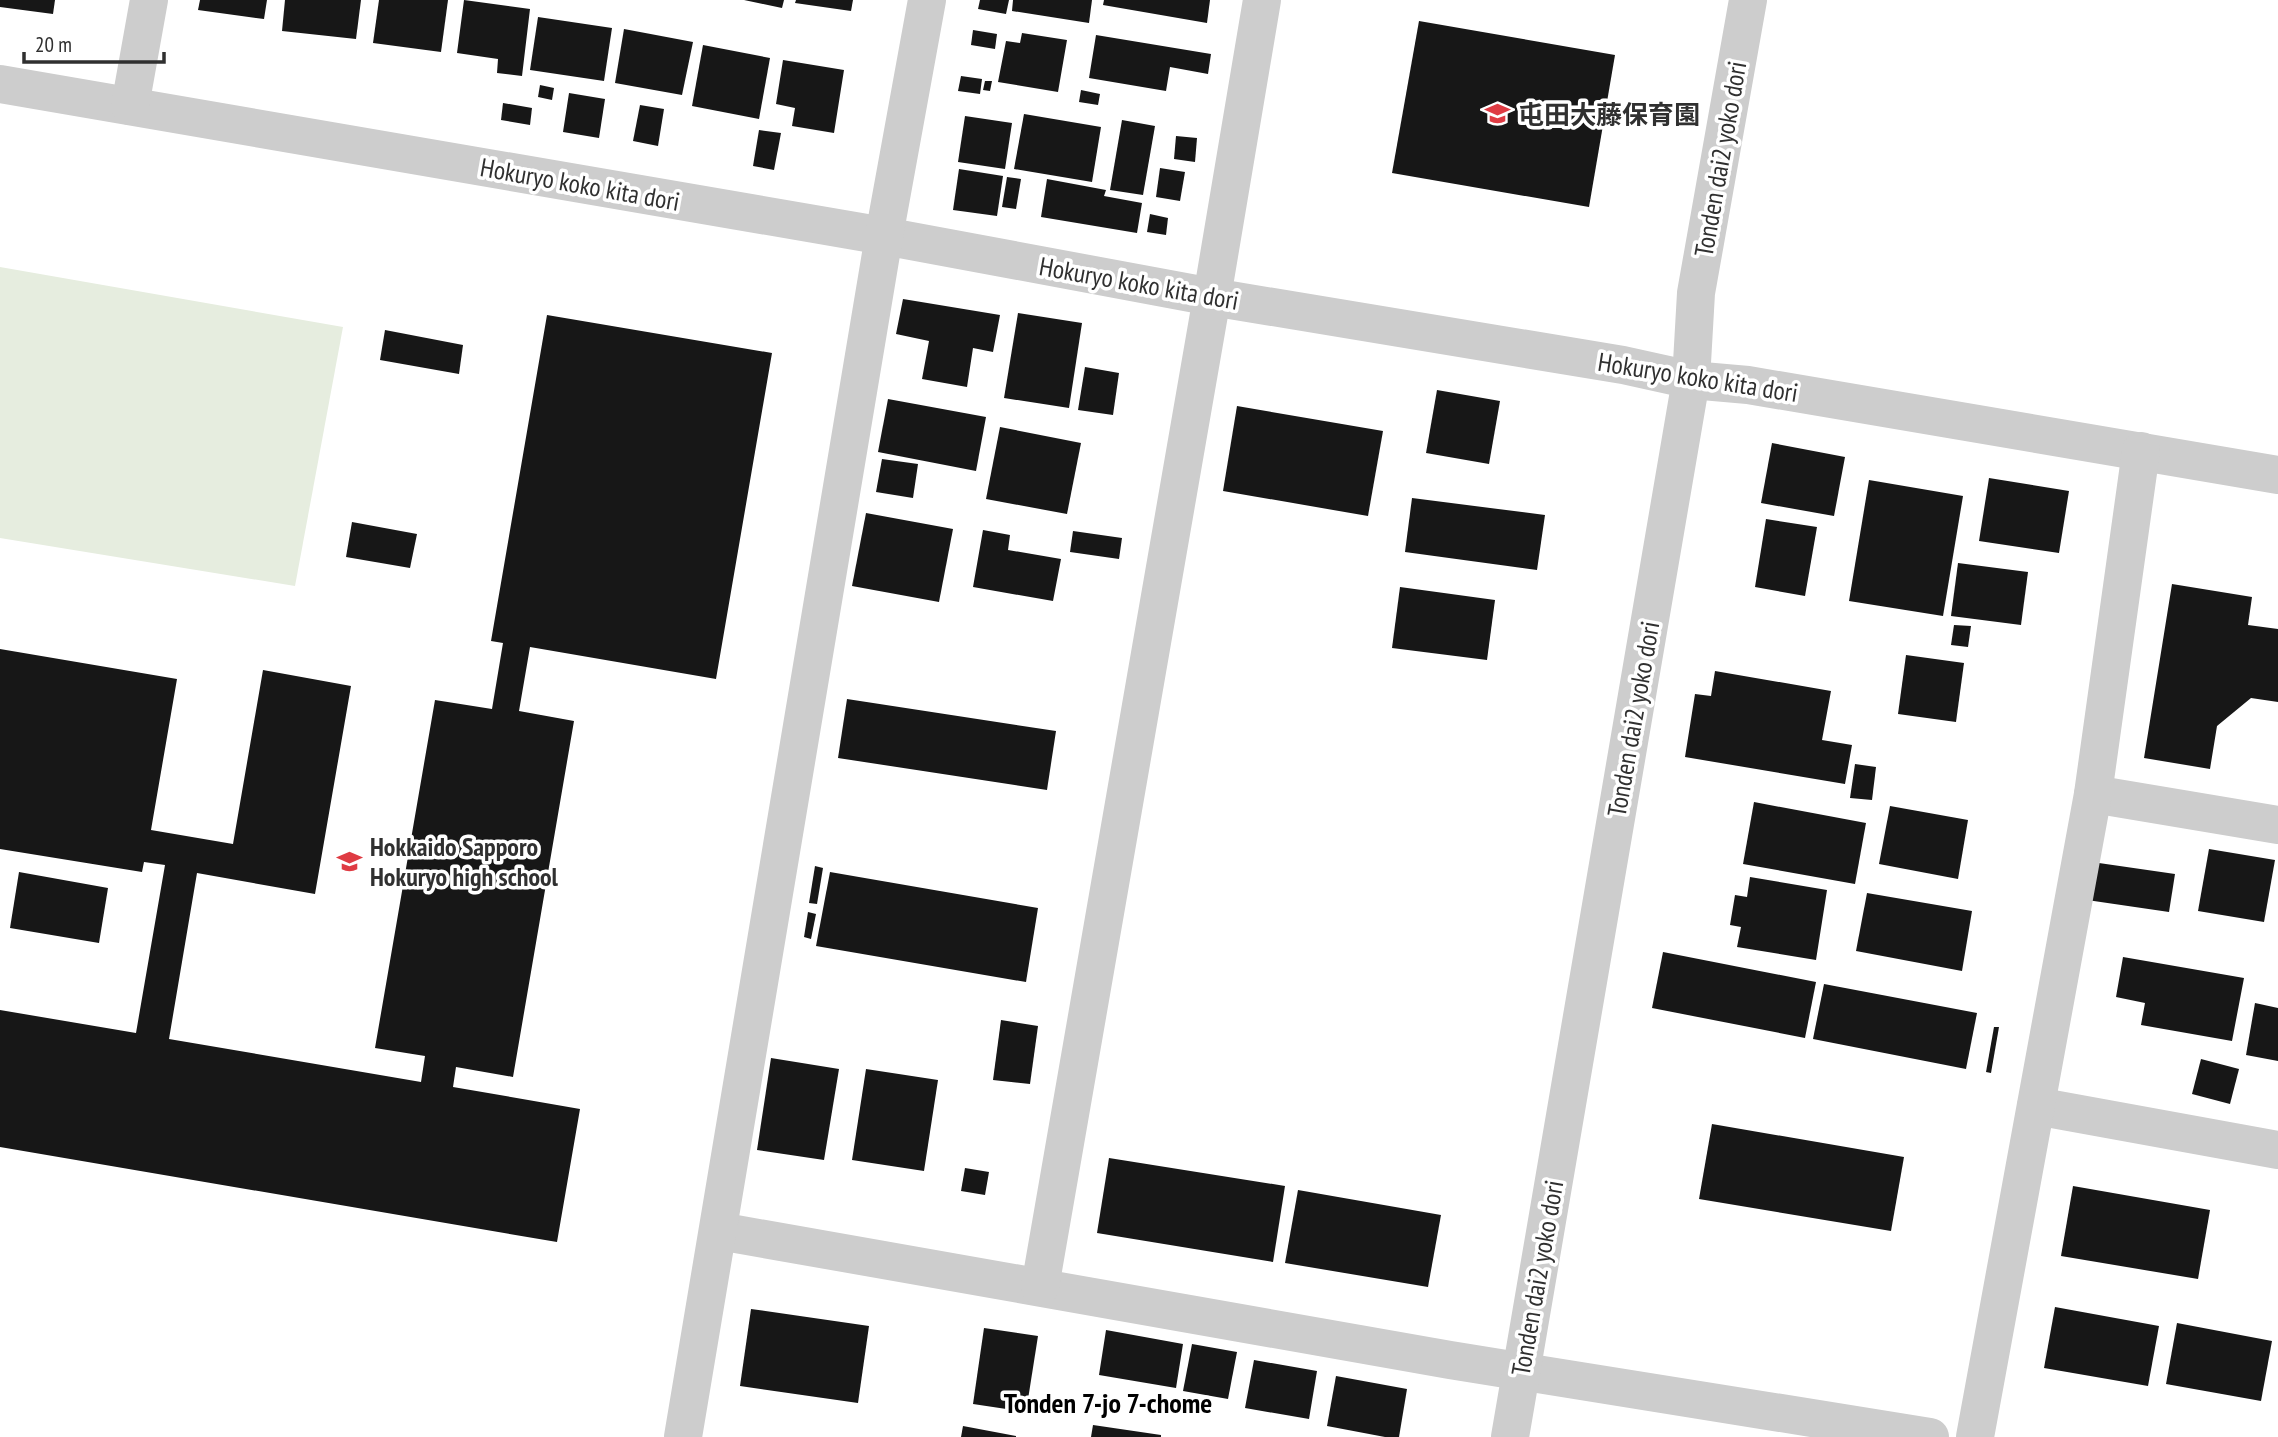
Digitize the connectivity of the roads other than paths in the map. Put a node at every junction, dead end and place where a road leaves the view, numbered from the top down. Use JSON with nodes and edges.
{"nodes":[{"id":1,"x":149,"y":0,"type":"edge"},
{"id":2,"x":927,"y":0,"type":"edge"},
{"id":3,"x":1262,"y":0,"type":"edge"},
{"id":4,"x":1748,"y":0,"type":"edge"},
{"id":5,"x":0,"y":84,"type":"edge"},
{"id":6,"x":130,"y":106,"type":"junction"},
{"id":7,"x":884,"y":236,"type":"junction"},
{"id":8,"x":1212,"y":297,"type":"junction"},
{"id":9,"x":1691,"y":380,"type":"junction"},
{"id":10,"x":2141,"y":451,"type":"junction"},
{"id":11,"x":2278,"y":475,"type":"edge"},
{"id":12,"x":2093,"y":794,"type":"junction"},
{"id":13,"x":2278,"y":825,"type":"edge"},
{"id":14,"x":2036,"y":1106,"type":"junction"},
{"id":15,"x":2278,"y":1150,"type":"edge"},
{"id":16,"x":719,"y":1231,"type":"junction"},
{"id":17,"x":1040,"y":1287,"type":"junction"},
{"id":18,"x":1521,"y":1371,"type":"junction"},
{"id":19,"x":683,"y":1437,"type":"edge"},
{"id":20,"x":1510,"y":1437,"type":"edge"},
{"id":21,"x":1930,"y":1437,"type":"edge"},
{"id":22,"x":1975,"y":1437,"type":"edge"}],
"edges":[{"from":1,"to":6,"type":"street"},
{"from":2,"to":7,"type":"street"},
{"from":3,"to":8,"type":"street"},
{"from":4,"to":9,"type":"street","name":"Tonden dai2 yoko dori"},
{"from":5,"to":6,"type":"street","name":"Hokuryo koko kita dori"},
{"from":6,"to":7,"type":"street","name":"Hokuryo koko kita dori"},
{"from":7,"to":8,"type":"street","name":"Hokuryo koko kita dori"},
{"from":7,"to":16,"type":"street"},
{"from":8,"to":9,"type":"street","name":"Hokuryo koko kita dori"},
{"from":8,"to":17,"type":"street"},
{"from":9,"to":10,"type":"street","name":"Hokuryo koko kita dori"},
{"from":9,"to":18,"type":"street","name":"Tonden dai2 yoko dori"},
{"from":10,"to":11,"type":"street","name":"Hokuryo koko kita dori"},
{"from":10,"to":12,"type":"street"},
{"from":12,"to":13,"type":"street"},
{"from":12,"to":14,"type":"street"},
{"from":14,"to":15,"type":"street"},
{"from":14,"to":22,"type":"street"},
{"from":16,"to":17,"type":"street"},
{"from":16,"to":19,"type":"street"},
{"from":17,"to":18,"type":"street"},
{"from":18,"to":20,"type":"street","name":"Tonden dai2 yoko dori"},
{"from":18,"to":21,"type":"street"}]}
